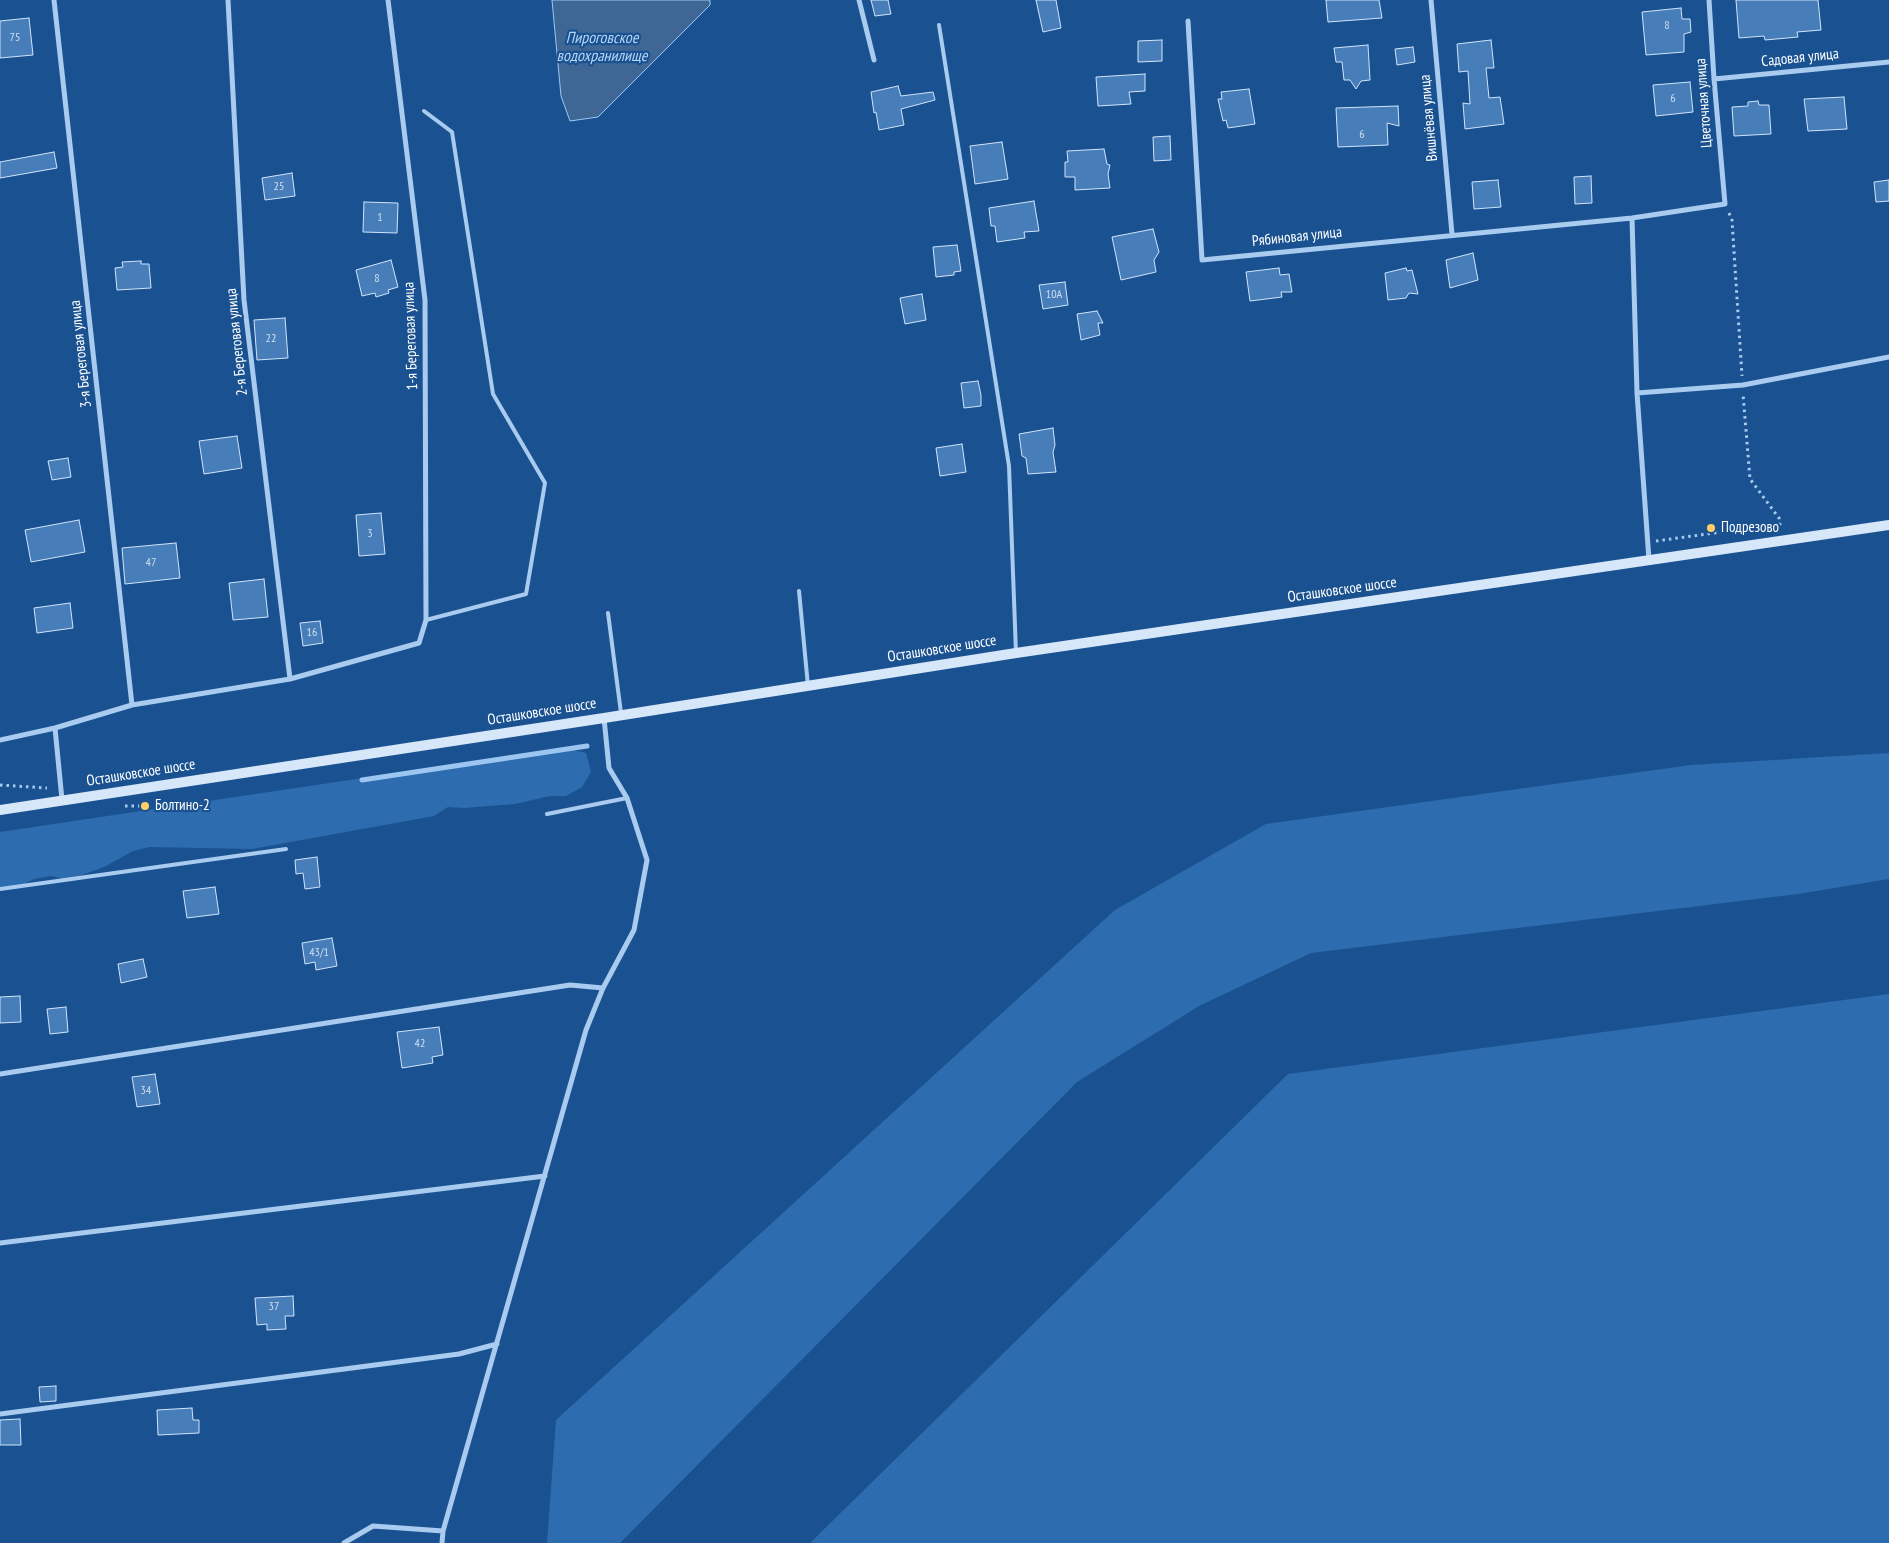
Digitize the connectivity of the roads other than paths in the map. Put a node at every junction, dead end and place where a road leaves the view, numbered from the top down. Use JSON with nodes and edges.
{"nodes":[{"id":1,"x":54,"y":0,"type":"edge"},
{"id":2,"x":228,"y":0,"type":"edge"},
{"id":3,"x":388,"y":0,"type":"edge"},
{"id":4,"x":859,"y":0,"type":"edge"},
{"id":5,"x":1431,"y":0,"type":"edge"},
{"id":6,"x":1709,"y":0,"type":"edge"},
{"id":7,"x":1188,"y":21,"type":"dead end"},
{"id":8,"x":939,"y":25,"type":"dead end"},
{"id":9,"x":874,"y":60,"type":"dead end"},
{"id":10,"x":1889,"y":62,"type":"edge"},
{"id":11,"x":1714,"y":79,"type":"junction"},
{"id":12,"x":424,"y":111,"type":"dead end"},
{"id":13,"x":1725,"y":204,"type":"joint"},
{"id":14,"x":1632,"y":218,"type":"junction"},
{"id":15,"x":1452,"y":234,"type":"junction"},
{"id":16,"x":1889,"y":357,"type":"edge"},
{"id":17,"x":1638,"y":394,"type":"junction"},
{"id":18,"x":1889,"y":526,"type":"edge"},
{"id":19,"x":1650,"y":560,"type":"junction"},
{"id":20,"x":799,"y":591,"type":"dead end"},
{"id":21,"x":608,"y":614,"type":"dead end"},
{"id":22,"x":426,"y":620,"type":"junction"},
{"id":23,"x":1016,"y":653,"type":"junction"},
{"id":24,"x":290,"y":679,"type":"junction"},
{"id":25,"x":808,"y":686,"type":"junction"},
{"id":26,"x":132,"y":706,"type":"junction"},
{"id":27,"x":621,"y":716,"type":"junction"},
{"id":28,"x":604,"y":718,"type":"junction"},
{"id":29,"x":55,"y":728,"type":"junction"},
{"id":30,"x":0,"y":740,"type":"edge"},
{"id":31,"x":62,"y":795,"type":"junction"},
{"id":32,"x":627,"y":798,"type":"junction"},
{"id":33,"x":0,"y":810,"type":"edge"},
{"id":34,"x":547,"y":814,"type":"dead end"},
{"id":35,"x":286,"y":849,"type":"dead end"},
{"id":36,"x":0,"y":890,"type":"edge"},
{"id":37,"x":603,"y":988,"type":"junction"},
{"id":38,"x":0,"y":1074,"type":"edge"},
{"id":39,"x":545,"y":1176,"type":"junction"},
{"id":40,"x":0,"y":1243,"type":"edge"},
{"id":41,"x":497,"y":1344,"type":"junction"},
{"id":42,"x":0,"y":1414,"type":"edge"},
{"id":43,"x":443,"y":1531,"type":"junction"},
{"id":44,"x":344,"y":1543,"type":"edge"},
{"id":45,"x":442,"y":1543,"type":"edge"}],
"edges":[{"from":1,"to":26,"type":"street","name":"3-я Береговая улица"},
{"from":2,"to":24,"type":"street","name":"2-я Береговая улица"},
{"from":3,"to":22,"type":"street","name":"1-я Береговая улица"},
{"from":4,"to":9,"type":"street"},
{"from":5,"to":15,"type":"street","name":"Вишнёвая улица"},
{"from":6,"to":11,"type":"street","name":"Цветочная улица"},
{"from":7,"to":15,"type":"street","name":"Рябиновая улица"},
{"from":8,"to":23,"type":"lane"},
{"from":10,"to":11,"type":"street","name":"Садовая улица"},
{"from":11,"to":13,"type":"street","name":"Цветочная улица"},
{"from":12,"to":22,"type":"lane"},
{"from":13,"to":14,"type":"street","name":"Рябиновая улица"},
{"from":14,"to":15,"type":"street","name":"Рябиновая улица"},
{"from":14,"to":17,"type":"street"},
{"from":16,"to":17,"type":"street"},
{"from":17,"to":19,"type":"street"},
{"from":18,"to":19,"type":"main road","name":"Осташковское шоссе"},
{"from":19,"to":23,"type":"main road","name":"Осташковское шоссе"},
{"from":20,"to":25,"type":"lane"},
{"from":21,"to":27,"type":"lane"},
{"from":22,"to":24,"type":"street","name":"1-я Береговая улица"},
{"from":23,"to":25,"type":"main road","name":"Осташковское шоссе"},
{"from":24,"to":26,"type":"street"},
{"from":25,"to":27,"type":"main road","name":"Осташковское шоссе"},
{"from":26,"to":29,"type":"street"},
{"from":27,"to":28,"type":"main road","name":"Осташковское шоссе"},
{"from":28,"to":31,"type":"main road","name":"Осташковское шоссе"},
{"from":28,"to":32,"type":"street"},
{"from":29,"to":30,"type":"street"},
{"from":29,"to":31,"type":"street"},
{"from":31,"to":33,"type":"main road","name":"Осташковское шоссе"},
{"from":32,"to":34,"type":"lane"},
{"from":32,"to":37,"type":"street"},
{"from":35,"to":36,"type":"lane"},
{"from":37,"to":38,"type":"street"},
{"from":37,"to":39,"type":"street"},
{"from":39,"to":40,"type":"street"},
{"from":39,"to":41,"type":"street"},
{"from":41,"to":42,"type":"street"},
{"from":41,"to":43,"type":"street"},
{"from":43,"to":44,"type":"street"},
{"from":43,"to":45,"type":"street"}]}
